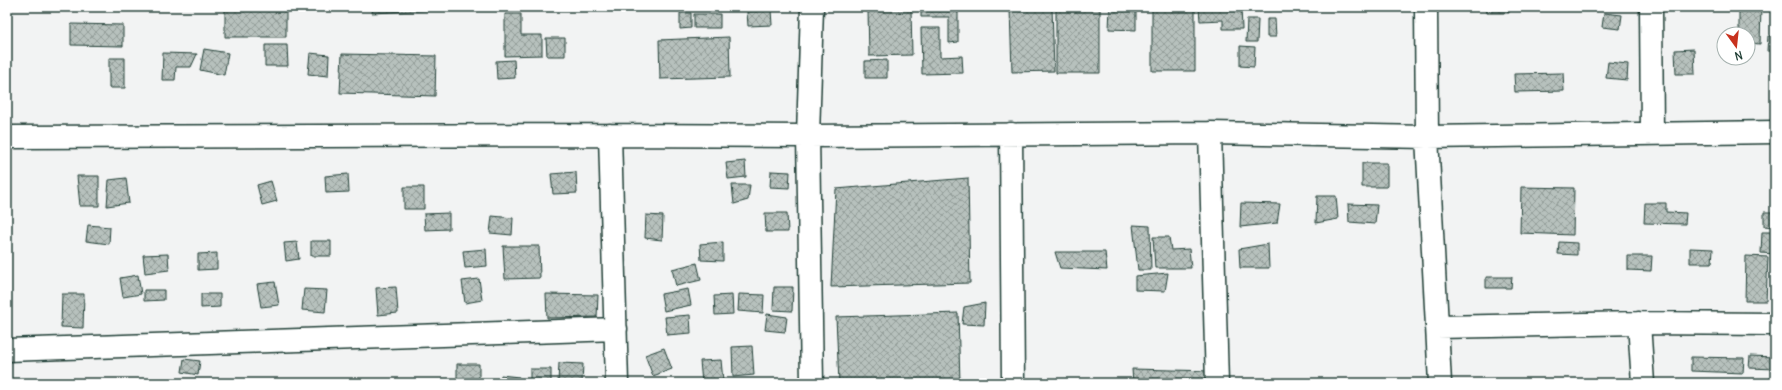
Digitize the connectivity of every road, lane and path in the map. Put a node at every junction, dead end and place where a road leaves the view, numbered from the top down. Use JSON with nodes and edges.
{"nodes":[{"id":1,"x":812,"y":7,"type":"edge"},
{"id":2,"x":1426,"y":7,"type":"edge"},
{"id":3,"x":1651,"y":7,"type":"edge"},
{"id":4,"x":1775,"y":132,"type":"edge"},
{"id":5,"x":1210,"y":133,"type":"junction"},
{"id":6,"x":1011,"y":134,"type":"junction"},
{"id":7,"x":1652,"y":134,"type":"junction"},
{"id":8,"x":610,"y":135,"type":"junction"},
{"id":9,"x":808,"y":136,"type":"junction"},
{"id":10,"x":1427,"y":136,"type":"junction"},
{"id":11,"x":7,"y":137,"type":"edge"},
{"id":12,"x":1639,"y":322,"type":"junction"},
{"id":13,"x":1775,"y":324,"type":"edge"},
{"id":14,"x":1437,"y":327,"type":"junction"},
{"id":15,"x":616,"y":329,"type":"junction"},
{"id":16,"x":7,"y":350,"type":"edge"},
{"id":17,"x":617,"y":383,"type":"edge"},
{"id":18,"x":812,"y":383,"type":"edge"},
{"id":19,"x":1013,"y":383,"type":"edge"},
{"id":20,"x":1217,"y":383,"type":"edge"},
{"id":21,"x":1440,"y":383,"type":"edge"},
{"id":22,"x":1643,"y":383,"type":"edge"}],
"edges":[{"from":1,"to":9,"type":"street"},
{"from":2,"to":10,"type":"street"},
{"from":3,"to":7,"type":"street"},
{"from":4,"to":7,"type":"street"},
{"from":5,"to":6,"type":"street"},
{"from":5,"to":10,"type":"street"},
{"from":5,"to":20,"type":"street"},
{"from":6,"to":9,"type":"street"},
{"from":6,"to":19,"type":"street"},
{"from":7,"to":10,"type":"street"},
{"from":8,"to":9,"type":"street"},
{"from":8,"to":11,"type":"street"},
{"from":8,"to":15,"type":"street"},
{"from":9,"to":18,"type":"street"},
{"from":10,"to":14,"type":"street"},
{"from":12,"to":13,"type":"street"},
{"from":12,"to":14,"type":"street"},
{"from":12,"to":22,"type":"street"},
{"from":14,"to":21,"type":"street"},
{"from":15,"to":16,"type":"street"},
{"from":15,"to":17,"type":"street"}]}
